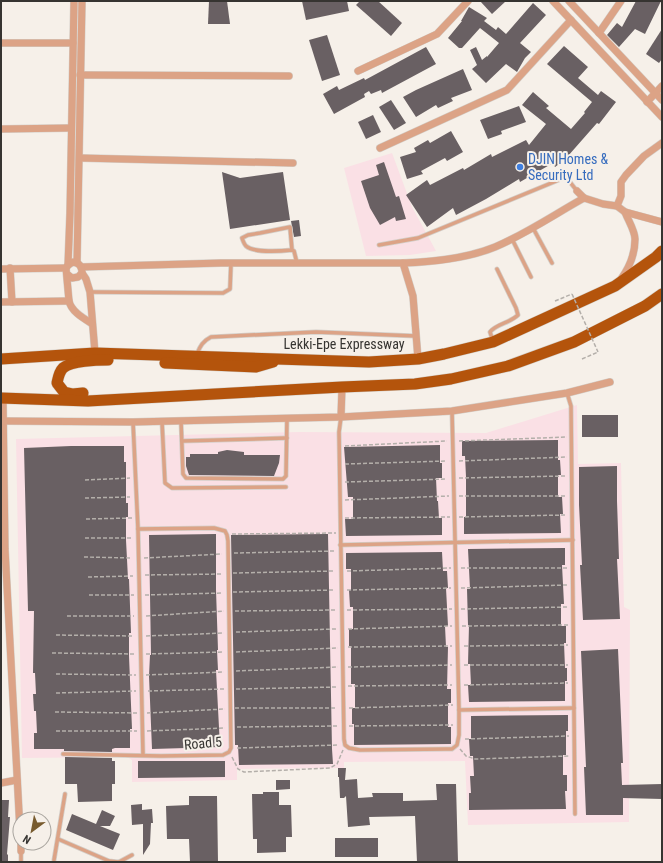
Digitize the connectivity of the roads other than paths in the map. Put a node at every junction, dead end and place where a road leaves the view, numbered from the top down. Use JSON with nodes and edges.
{"nodes":[{"id":1,"x":74,"y":1,"type":"edge"},
{"id":2,"x":82,"y":1,"type":"edge"},
{"id":3,"x":468,"y":1,"type":"edge"},
{"id":4,"x":553,"y":1,"type":"edge"},
{"id":5,"x":569,"y":1,"type":"edge"},
{"id":6,"x":621,"y":1,"type":"edge"},
{"id":7,"x":571,"y":20,"type":"junction"},
{"id":8,"x":599,"y":33,"type":"junction"},
{"id":9,"x":1,"y":43,"type":"edge"},
{"id":10,"x":73,"y":43,"type":"junction"},
{"id":11,"x":358,"y":71,"type":"dead end"},
{"id":12,"x":80,"y":75,"type":"junction"},
{"id":13,"x":289,"y":76,"type":"dead end"},
{"id":14,"x":662,"y":86,"type":"edge"},
{"id":15,"x":656,"y":93,"type":"junction"},
{"id":16,"x":662,"y":100,"type":"edge"},
{"id":17,"x":647,"y":102,"type":"junction"},
{"id":18,"x":662,"y":117,"type":"edge"},
{"id":19,"x":71,"y":128,"type":"junction"},
{"id":20,"x":1,"y":129,"type":"edge"},
{"id":21,"x":662,"y":143,"type":"edge"},
{"id":22,"x":380,"y":148,"type":"dead end"},
{"id":23,"x":80,"y":158,"type":"junction"},
{"id":24,"x":293,"y":163,"type":"dead end"},
{"id":25,"x":577,"y":191,"type":"joint"},
{"id":26,"x":584,"y":198,"type":"junction"},
{"id":27,"x":617,"y":206,"type":"junction"},
{"id":28,"x":625,"y":212,"type":"junction"},
{"id":29,"x":662,"y":222,"type":"edge"},
{"id":30,"x":532,"y":227,"type":"junction"},
{"id":31,"x":512,"y":239,"type":"junction"},
{"id":32,"x":379,"y":245,"type":"dead end"},
{"id":33,"x":292,"y":250,"type":"junction"},
{"id":34,"x":662,"y":251,"type":"edge"},
{"id":35,"x":231,"y":263,"type":"junction"},
{"id":36,"x":402,"y":263,"type":"junction"},
{"id":37,"x":552,"y":263,"type":"dead end"},
{"id":38,"x":297,"y":264,"type":"junction"},
{"id":39,"x":80,"y":267,"type":"junction"},
{"id":40,"x":10,"y":268,"type":"junction"},
{"id":41,"x":1,"y":269,"type":"edge"},
{"id":42,"x":67,"y":269,"type":"junction"},
{"id":43,"x":497,"y":269,"type":"dead end"},
{"id":44,"x":531,"y":277,"type":"dead end"},
{"id":45,"x":615,"y":286,"type":"junction"},
{"id":46,"x":90,"y":292,"type":"junction"},
{"id":47,"x":662,"y":294,"type":"edge"},
{"id":48,"x":69,"y":301,"type":"junction"},
{"id":49,"x":1,"y":302,"type":"edge"},
{"id":50,"x":12,"y":302,"type":"junction"},
{"id":51,"x":91,"y":323,"type":"junction"},
{"id":52,"x":416,"y":336,"type":"junction"},
{"id":53,"x":493,"y":342,"type":"junction"},
{"id":54,"x":95,"y":353,"type":"junction"},
{"id":55,"x":196,"y":356,"type":"junction"},
{"id":56,"x":1,"y":359,"type":"edge"},
{"id":57,"x":281,"y":359,"type":"junction"},
{"id":58,"x":418,"y":359,"type":"junction"},
{"id":59,"x":610,"y":382,"type":"dead end"},
{"id":60,"x":342,"y":387,"type":"junction"},
{"id":61,"x":567,"y":393,"type":"junction"},
{"id":62,"x":159,"y":396,"type":"junction"},
{"id":63,"x":2,"y":398,"type":"edge"},
{"id":64,"x":452,"y":411,"type":"junction"},
{"id":65,"x":2,"y":412,"type":"edge"},
{"id":66,"x":341,"y":417,"type":"junction"},
{"id":67,"x":287,"y":418,"type":"junction"},
{"id":68,"x":181,"y":420,"type":"junction"},
{"id":69,"x":3,"y":421,"type":"junction"},
{"id":70,"x":162,"y":421,"type":"junction"},
{"id":71,"x":133,"y":422,"type":"junction"},
{"id":72,"x":287,"y":438,"type":"junction"},
{"id":73,"x":182,"y":441,"type":"junction"},
{"id":74,"x":3,"y":451,"type":"edge"},
{"id":75,"x":286,"y":486,"type":"dead end"},
{"id":76,"x":138,"y":529,"type":"junction"},
{"id":77,"x":573,"y":540,"type":"junction"},
{"id":78,"x":456,"y":543,"type":"junction"},
{"id":79,"x":340,"y":545,"type":"junction"},
{"id":80,"x":3,"y":550,"type":"edge"},
{"id":81,"x":574,"y":708,"type":"junction"},
{"id":82,"x":460,"y":710,"type":"junction"},
{"id":83,"x":63,"y":754,"type":"dead end"},
{"id":84,"x":143,"y":755,"type":"junction"},
{"id":85,"x":17,"y":780,"type":"junction"},
{"id":86,"x":1,"y":783,"type":"edge"},
{"id":87,"x":65,"y":794,"type":"dead end"},
{"id":88,"x":19,"y":811,"type":"edge"},
{"id":89,"x":576,"y":814,"type":"dead end"},
{"id":90,"x":58,"y":839,"type":"junction"},
{"id":91,"x":21,"y":851,"type":"edge"},
{"id":92,"x":132,"y":855,"type":"dead end"},
{"id":93,"x":54,"y":860,"type":"dead end"},
{"id":94,"x":20,"y":862,"type":"edge"},
{"id":95,"x":119,"y":862,"type":"edge"}],
"edges":[{"from":1,"to":10,"type":"street"},
{"from":2,"to":12,"type":"street"},
{"from":3,"to":11,"type":"street"},
{"from":4,"to":7,"type":"street"},
{"from":5,"to":8,"type":"street"},
{"from":6,"to":8,"type":"street"},
{"from":7,"to":17,"type":"street"},
{"from":7,"to":22,"type":"street"},
{"from":8,"to":15,"type":"street"},
{"from":9,"to":10,"type":"street"},
{"from":10,"to":19,"type":"street"},
{"from":12,"to":13,"type":"street"},
{"from":12,"to":23,"type":"street"},
{"from":14,"to":15,"type":"street"},
{"from":15,"to":16,"type":"street"},
{"from":15,"to":17,"type":"street"},
{"from":17,"to":18,"type":"street"},
{"from":19,"to":20,"type":"street"},
{"from":19,"to":42,"type":"street"},
{"from":21,"to":27,"type":"street"},
{"from":23,"to":24,"type":"street"},
{"from":23,"to":39,"type":"street"},
{"from":25,"to":26,"type":"street"},
{"from":25,"to":32,"type":"lane"},
{"from":26,"to":27,"type":"street"},
{"from":26,"to":30,"type":"street"},
{"from":27,"to":28,"type":"street"},
{"from":28,"to":29,"type":"street"},
{"from":28,"to":45,"type":"street"},
{"from":30,"to":31,"type":"street"},
{"from":30,"to":37,"type":"lane"},
{"from":31,"to":36,"type":"street"},
{"from":31,"to":44,"type":"lane"},
{"from":33,"to":33,"type":"lane"},
{"from":33,"to":38,"type":"lane"},
{"from":34,"to":45,"type":"highway","name":"Lekki-Epe Expressway"},
{"from":35,"to":38,"type":"street"},
{"from":35,"to":39,"type":"street"},
{"from":35,"to":46,"type":"lane"},
{"from":36,"to":38,"type":"street"},
{"from":36,"to":52,"type":"street"},
{"from":39,"to":42,"type":"street"},
{"from":39,"to":42,"type":"street"},
{"from":39,"to":46,"type":"street"},
{"from":40,"to":41,"type":"street"},
{"from":40,"to":42,"type":"street"},
{"from":40,"to":50,"type":"street"},
{"from":42,"to":48,"type":"street"},
{"from":43,"to":53,"type":"lane"},
{"from":45,"to":53,"type":"highway","name":"Lekki-Epe Expressway"},
{"from":46,"to":51,"type":"street"},
{"from":47,"to":60,"type":"highway"},
{"from":48,"to":50,"type":"street"},
{"from":48,"to":51,"type":"street"},
{"from":49,"to":50,"type":"street"},
{"from":51,"to":54,"type":"street"},
{"from":52,"to":55,"type":"lane"},
{"from":52,"to":58,"type":"street"},
{"from":53,"to":58,"type":"highway","name":"Lekki-Epe Expressway"},
{"from":54,"to":55,"type":"highway","name":"Lekki-Epe Expressway"},
{"from":54,"to":56,"type":"highway","name":"Lekki-Epe Expressway"},
{"from":55,"to":57,"type":"highway","name":"Lekki-Epe Expressway"},
{"from":57,"to":58,"type":"highway","name":"Lekki-Epe Expressway"},
{"from":57,"to":62,"type":"highway"},
{"from":59,"to":61,"type":"street"},
{"from":60,"to":62,"type":"highway"},
{"from":60,"to":66,"type":"street"},
{"from":61,"to":64,"type":"street"},
{"from":61,"to":77,"type":"lane"},
{"from":62,"to":63,"type":"highway"},
{"from":63,"to":65,"type":"street"},
{"from":64,"to":66,"type":"street"},
{"from":64,"to":78,"type":"lane"},
{"from":65,"to":69,"type":"street"},
{"from":66,"to":67,"type":"street"},
{"from":66,"to":79,"type":"lane"},
{"from":67,"to":68,"type":"street"},
{"from":67,"to":72,"type":"lane"},
{"from":68,"to":70,"type":"street"},
{"from":68,"to":73,"type":"lane"},
{"from":69,"to":71,"type":"street"},
{"from":69,"to":74,"type":"street"},
{"from":70,"to":71,"type":"street"},
{"from":70,"to":75,"type":"lane"},
{"from":71,"to":76,"type":"lane"},
{"from":72,"to":73,"type":"lane"},
{"from":72,"to":73,"type":"lane"},
{"from":74,"to":80,"type":"street"},
{"from":76,"to":84,"type":"lane"},
{"from":76,"to":84,"type":"lane","name":"Road 5"},
{"from":77,"to":78,"type":"lane"},
{"from":77,"to":81,"type":"lane"},
{"from":78,"to":79,"type":"lane"},
{"from":78,"to":82,"type":"lane"},
{"from":79,"to":82,"type":"lane"},
{"from":80,"to":85,"type":"street"},
{"from":81,"to":82,"type":"lane"},
{"from":81,"to":89,"type":"lane"},
{"from":83,"to":84,"type":"lane","name":"Road 5"},
{"from":85,"to":86,"type":"street"},
{"from":85,"to":88,"type":"street"},
{"from":87,"to":90,"type":"lane"},
{"from":90,"to":93,"type":"lane"},
{"from":90,"to":95,"type":"lane"},
{"from":91,"to":94,"type":"lane"},
{"from":92,"to":95,"type":"lane"}]}
